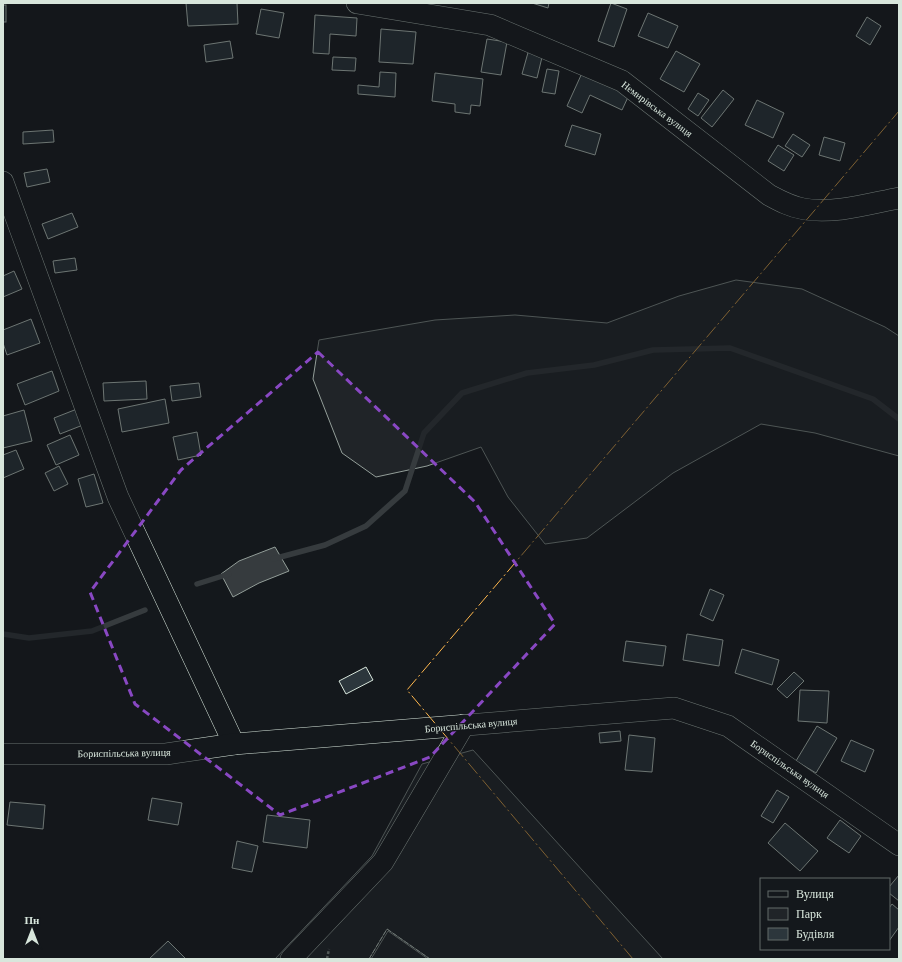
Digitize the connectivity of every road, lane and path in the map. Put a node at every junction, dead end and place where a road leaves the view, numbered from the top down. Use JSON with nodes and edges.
{"nodes":[{"id":1,"x":357,"y":3,"type":"edge"},
{"id":2,"x":3,"y":182,"type":"edge"},
{"id":3,"x":899,"y":198,"type":"edge"},
{"id":4,"x":464,"y":725,"type":"junction"},
{"id":5,"x":234,"y":744,"type":"junction"},
{"id":6,"x":3,"y":754,"type":"edge"},
{"id":7,"x":899,"y":845,"type":"edge"},
{"id":8,"x":291,"y":959,"type":"edge"}],
"edges":[{"from":1,"to":3,"type":"street","name":"Немирівська вулиця"},
{"from":2,"to":5,"type":"street"},
{"from":4,"to":5,"type":"street","name":"Бориспільська вулиця"},
{"from":4,"to":7,"type":"street","name":"Бориспільська вулиця"},
{"from":4,"to":8,"type":"street"},
{"from":5,"to":6,"type":"street","name":"Бориспільська вулиця"}]}
